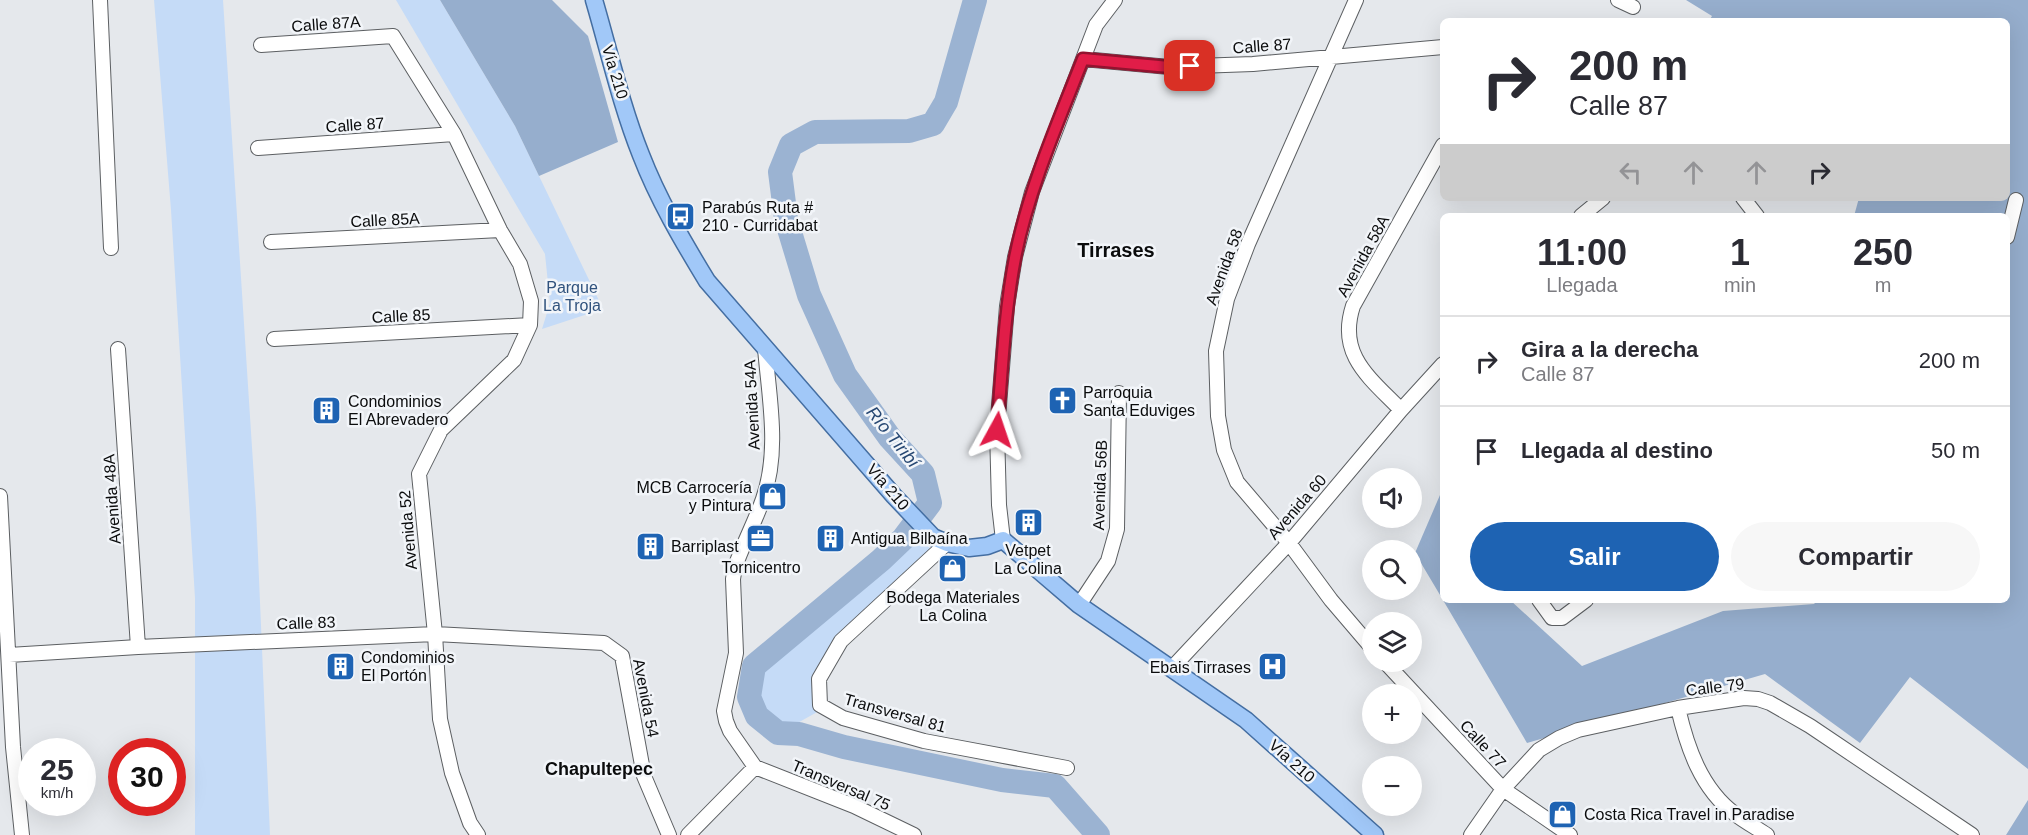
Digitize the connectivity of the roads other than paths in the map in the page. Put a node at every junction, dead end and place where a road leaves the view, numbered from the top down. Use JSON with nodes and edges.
{"nodes":[{"id":1,"x":100,"y":0,"type":"edge"},
{"id":2,"x":594,"y":0,"type":"edge"},
{"id":3,"x":1115,"y":0,"type":"edge"},
{"id":4,"x":1356,"y":0,"type":"edge"},
{"id":5,"x":1618,"y":0,"type":"edge"},
{"id":6,"x":1633,"y":7,"type":"dead end"},
{"id":7,"x":393,"y":36,"type":"joint"},
{"id":8,"x":261,"y":45,"type":"dead end"},
{"id":9,"x":1440,"y":47,"type":"edge"},
{"id":10,"x":1331,"y":57,"type":"junction"},
{"id":11,"x":1083,"y":59,"type":"junction"},
{"id":12,"x":454,"y":134,"type":"junction"},
{"id":13,"x":258,"y":148,"type":"dead end"},
{"id":14,"x":1440,"y":150,"type":"edge"},
{"id":15,"x":2016,"y":200,"type":"dead end"},
{"id":16,"x":1599,"y":201,"type":"edge"},
{"id":17,"x":1745,"y":201,"type":"edge"},
{"id":18,"x":1585,"y":213,"type":"edge"},
{"id":19,"x":1755,"y":213,"type":"edge"},
{"id":20,"x":2010,"y":225,"type":"edge"},
{"id":21,"x":500,"y":230,"type":"junction"},
{"id":22,"x":272,"y":242,"type":"dead end"},
{"id":23,"x":111,"y":248,"type":"dead end"},
{"id":24,"x":530,"y":326,"type":"junction"},
{"id":25,"x":274,"y":339,"type":"dead end"},
{"id":26,"x":765,"y":348,"type":"junction"},
{"id":27,"x":118,"y":349,"type":"dead end"},
{"id":28,"x":1440,"y":367,"type":"edge"},
{"id":29,"x":1119,"y":393,"type":"dead end"},
{"id":30,"x":1401,"y":410,"type":"junction"},
{"id":31,"x":0,"y":496,"type":"edge"},
{"id":32,"x":1,"y":527,"type":"edge"},
{"id":33,"x":940,"y":540,"type":"junction"},
{"id":34,"x":1003,"y":540,"type":"junction"},
{"id":35,"x":1289,"y":543,"type":"junction"},
{"id":36,"x":1541,"y":603,"type":"edge"},
{"id":37,"x":1582,"y":603,"type":"edge"},
{"id":38,"x":1079,"y":605,"type":"junction"},
{"id":39,"x":435,"y":634,"type":"junction"},
{"id":40,"x":1362,"y":636,"type":"edge"},
{"id":41,"x":604,"y":643,"type":"joint"},
{"id":42,"x":138,"y":646,"type":"junction"},
{"id":43,"x":9,"y":655,"type":"junction"},
{"id":44,"x":1172,"y":668,"type":"junction"},
{"id":45,"x":1393,"y":672,"type":"edge"},
{"id":46,"x":1677,"y":708,"type":"junction"},
{"id":47,"x":754,"y":767,"type":"junction"},
{"id":48,"x":1067,"y":768,"type":"dead end"},
{"id":49,"x":1503,"y":789,"type":"junction"},
{"id":50,"x":22,"y":835,"type":"edge"},
{"id":51,"x":478,"y":835,"type":"edge"},
{"id":52,"x":669,"y":835,"type":"edge"},
{"id":53,"x":688,"y":835,"type":"edge"},
{"id":54,"x":914,"y":835,"type":"edge"},
{"id":55,"x":1375,"y":835,"type":"edge"},
{"id":56,"x":1471,"y":835,"type":"edge"},
{"id":57,"x":1570,"y":835,"type":"edge"},
{"id":58,"x":1767,"y":835,"type":"edge"},
{"id":59,"x":1972,"y":835,"type":"edge"}],
"edges":[{"from":1,"to":23,"type":"street"},
{"from":2,"to":26,"type":"main road","name":"Vía 210"},
{"from":3,"to":11,"type":"street"},
{"from":4,"to":10,"type":"street","name":"Avenida 58"},
{"from":5,"to":6,"type":"street"},
{"from":7,"to":8,"type":"street","name":"Calle 87A"},
{"from":7,"to":12,"type":"street","name":"Avenida 52"},
{"from":9,"to":10,"type":"street","name":"Calle 87"},
{"from":10,"to":11,"type":"street","name":"Calle 87"},
{"from":10,"to":35,"type":"street","name":"Avenida 58"},
{"from":11,"to":34,"type":"street"},
{"from":12,"to":13,"type":"street","name":"Calle 87"},
{"from":12,"to":21,"type":"street","name":"Avenida 52"},
{"from":14,"to":30,"type":"street","name":"Avenida 58A"},
{"from":15,"to":20,"type":"street"},
{"from":16,"to":18,"type":"street"},
{"from":17,"to":19,"type":"street"},
{"from":21,"to":22,"type":"street","name":"Calle 85A"},
{"from":21,"to":24,"type":"street","name":"Avenida 52"},
{"from":24,"to":25,"type":"street","name":"Calle 85"},
{"from":24,"to":39,"type":"street","name":"Avenida 52"},
{"from":26,"to":33,"type":"main road","name":"Vía 210"},
{"from":26,"to":47,"type":"street","name":"Avenida 54A"},
{"from":27,"to":42,"type":"street","name":"Avenida 48A"},
{"from":28,"to":30,"type":"street","name":"Avenida 60"},
{"from":29,"to":38,"type":"street","name":"Avenida 56B"},
{"from":30,"to":35,"type":"street","name":"Avenida 60"},
{"from":31,"to":32,"type":"street"},
{"from":32,"to":43,"type":"street"},
{"from":33,"to":34,"type":"main road"},
{"from":33,"to":48,"type":"street","name":"Transversal 81"},
{"from":34,"to":38,"type":"main road","name":"Vía 210"},
{"from":35,"to":40,"type":"street"},
{"from":35,"to":44,"type":"street","name":"Avenida 60"},
{"from":36,"to":37,"type":"street"},
{"from":38,"to":44,"type":"main road","name":"Vía 210"},
{"from":39,"to":41,"type":"street","name":"Calle 83"},
{"from":39,"to":42,"type":"street","name":"Calle 83"},
{"from":39,"to":51,"type":"street","name":"Avenida 52"},
{"from":41,"to":52,"type":"street","name":"Avenida 54"},
{"from":42,"to":43,"type":"street","name":"Calle 83"},
{"from":43,"to":50,"type":"street"},
{"from":44,"to":55,"type":"main road","name":"Vía 210"},
{"from":45,"to":49,"type":"street","name":"Calle 77"},
{"from":46,"to":49,"type":"street","name":"Calle 79"},
{"from":46,"to":58,"type":"street"},
{"from":46,"to":59,"type":"street","name":"Calle 79"},
{"from":47,"to":53,"type":"street"},
{"from":47,"to":54,"type":"street","name":"Transversal 75"},
{"from":49,"to":56,"type":"street","name":"Calle 79"},
{"from":49,"to":57,"type":"street","name":"Calle 77"}]}
